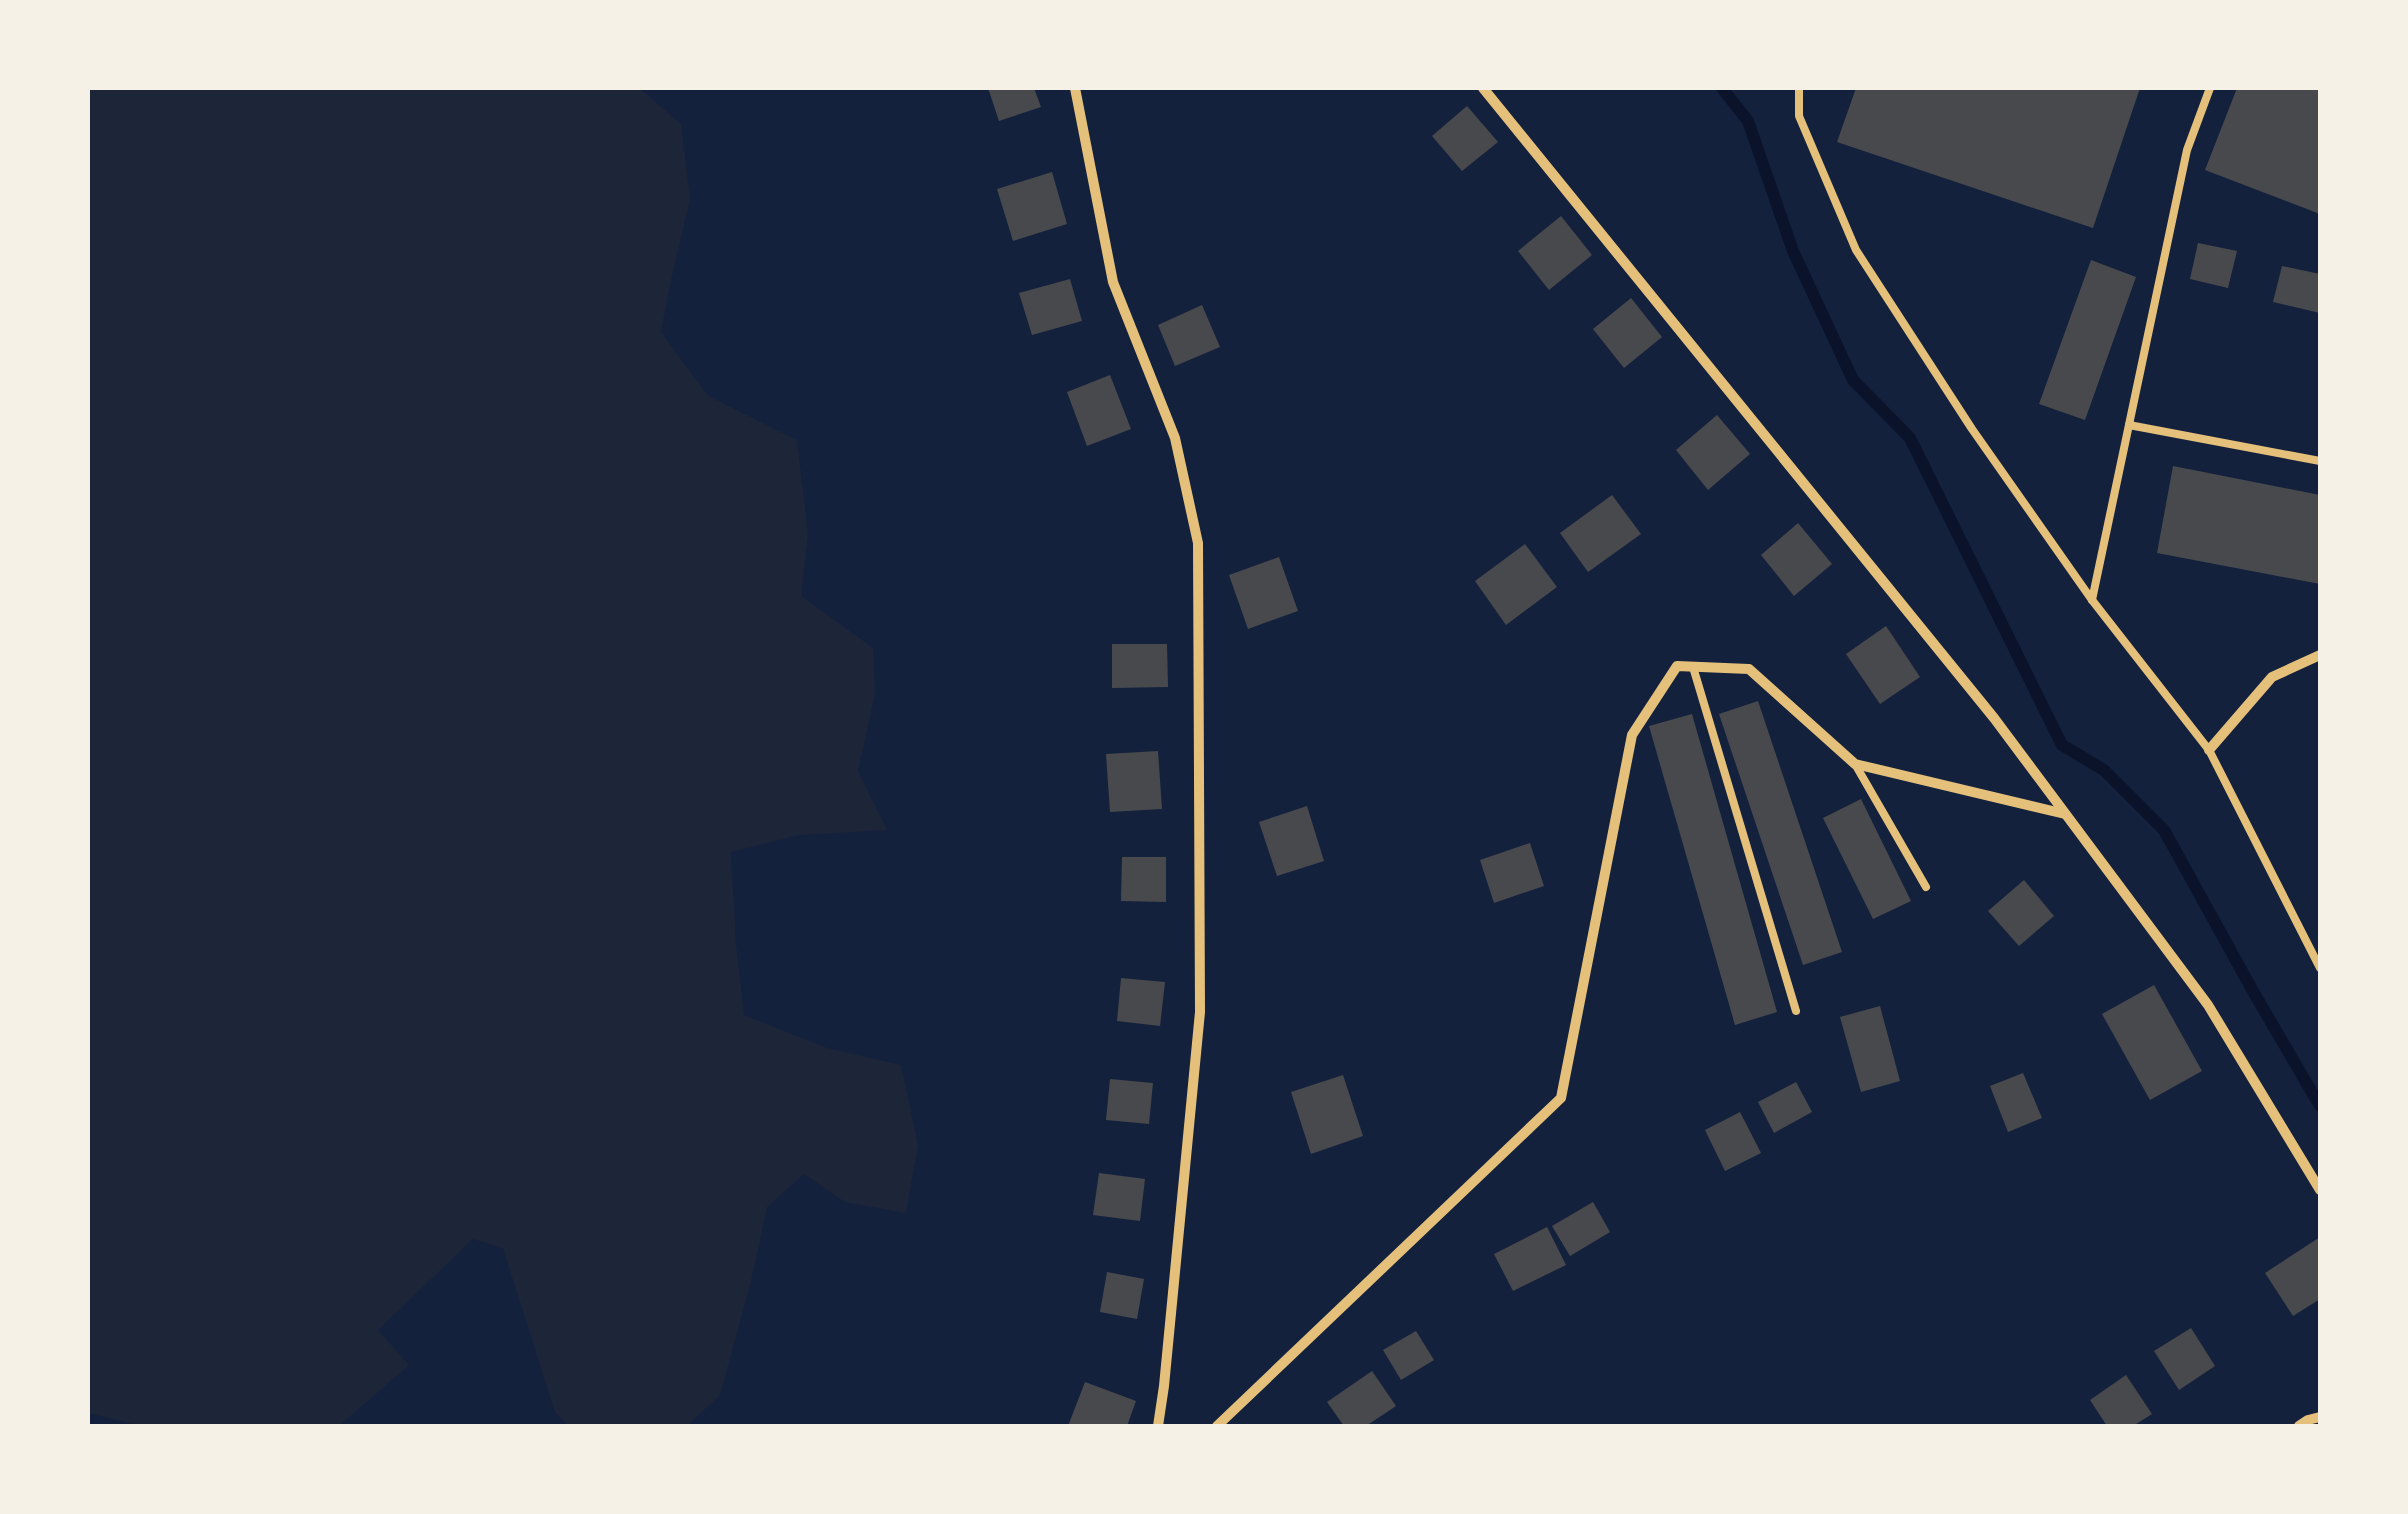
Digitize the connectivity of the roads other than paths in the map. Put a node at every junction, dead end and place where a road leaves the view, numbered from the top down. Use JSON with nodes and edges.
{"nodes":[{"id":1,"x":1074,"y":88,"type":"edge"},
{"id":2,"x":1483,"y":88,"type":"edge"},
{"id":3,"x":1799,"y":88,"type":"edge"},
{"id":4,"x":2210,"y":88,"type":"edge"},
{"id":5,"x":2129,"y":425,"type":"junction"},
{"id":6,"x":2320,"y":461,"type":"edge"},
{"id":7,"x":2092,"y":600,"type":"junction"},
{"id":8,"x":2320,"y":655,"type":"edge"},
{"id":9,"x":1693,"y":667,"type":"junction"},
{"id":10,"x":2209,"y":750,"type":"junction"},
{"id":11,"x":1855,"y":764,"type":"junction"},
{"id":12,"x":2066,"y":814,"type":"junction"},
{"id":13,"x":1926,"y":888,"type":"dead end"},
{"id":14,"x":2320,"y":968,"type":"edge"},
{"id":15,"x":1796,"y":1011,"type":"dead end"},
{"id":16,"x":2320,"y":1190,"type":"edge"},
{"id":17,"x":2320,"y":1417,"type":"edge"},
{"id":18,"x":1158,"y":1426,"type":"edge"},
{"id":19,"x":1218,"y":1426,"type":"edge"},
{"id":20,"x":2299,"y":1426,"type":"edge"}],
"edges":[{"from":1,"to":18,"type":"street"},
{"from":2,"to":12,"type":"street"},
{"from":3,"to":7,"type":"lane"},
{"from":4,"to":5,"type":"lane"},
{"from":5,"to":6,"type":"lane"},
{"from":5,"to":7,"type":"lane"},
{"from":7,"to":10,"type":"lane"},
{"from":8,"to":10,"type":"street"},
{"from":9,"to":11,"type":"street"},
{"from":9,"to":15,"type":"lane"},
{"from":9,"to":19,"type":"street"},
{"from":10,"to":14,"type":"lane"},
{"from":11,"to":12,"type":"street"},
{"from":11,"to":13,"type":"lane"},
{"from":12,"to":16,"type":"street"},
{"from":17,"to":20,"type":"street"}]}
